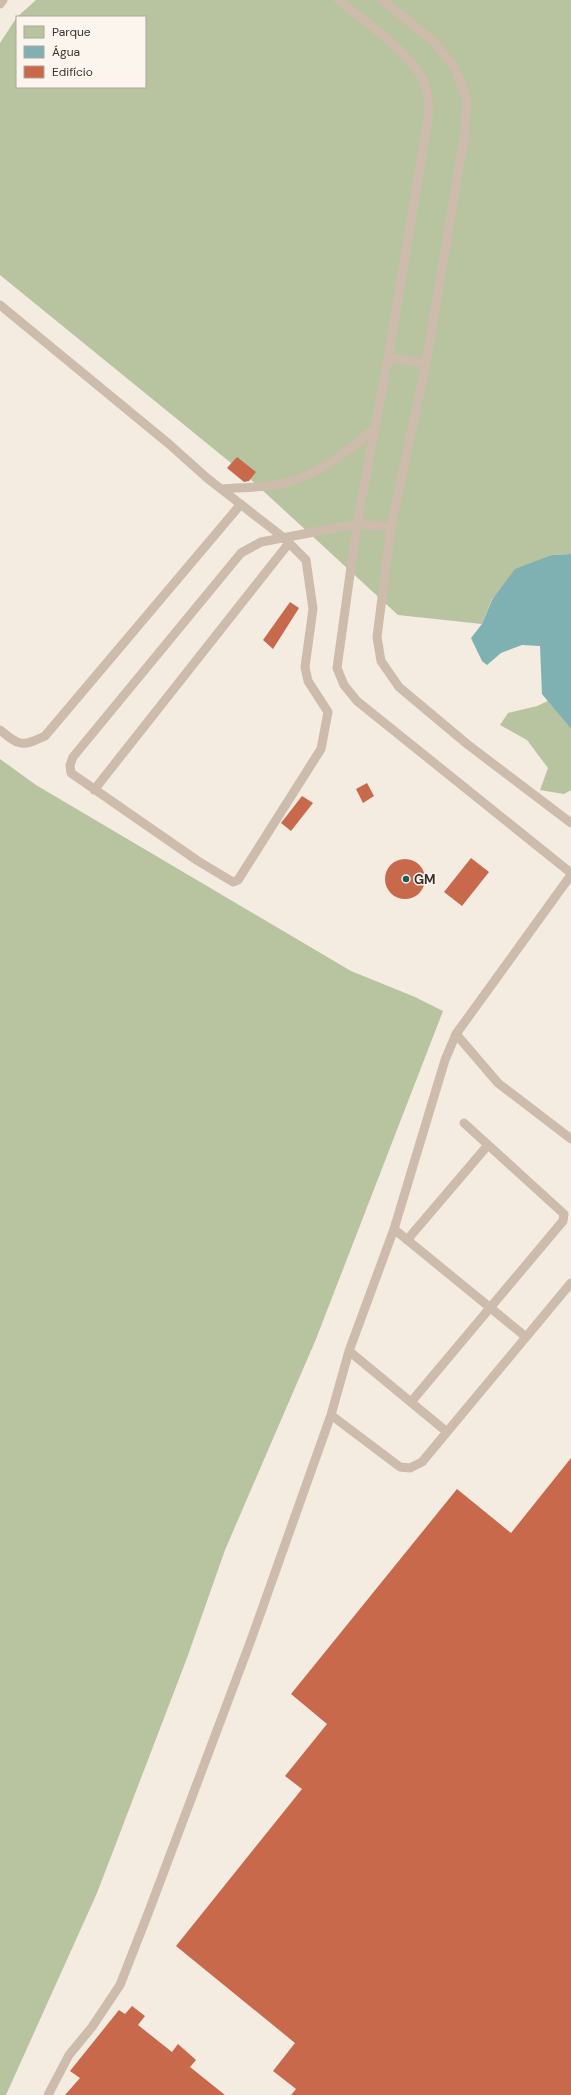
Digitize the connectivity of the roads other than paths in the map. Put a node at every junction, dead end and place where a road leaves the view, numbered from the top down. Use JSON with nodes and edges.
{"nodes":[{"id":1,"x":4,"y":0,"type":"edge"},
{"id":2,"x":338,"y":0,"type":"edge"},
{"id":3,"x":382,"y":0,"type":"edge"},
{"id":4,"x":0,"y":4,"type":"edge"},
{"id":5,"x":0,"y":305,"type":"edge"},
{"id":6,"x":388,"y":358,"type":"junction"},
{"id":7,"x":426,"y":363,"type":"junction"},
{"id":8,"x":376,"y":427,"type":"junction"},
{"id":9,"x":222,"y":489,"type":"junction"},
{"id":10,"x":241,"y":504,"type":"junction"},
{"id":11,"x":357,"y":524,"type":"junction"},
{"id":12,"x":391,"y":527,"type":"junction"},
{"id":13,"x":287,"y":540,"type":"junction"},
{"id":14,"x":0,"y":730,"type":"edge"},
{"id":15,"x":94,"y":790,"type":"junction"},
{"id":16,"x":571,"y":824,"type":"edge"},
{"id":17,"x":571,"y":874,"type":"edge"},
{"id":18,"x":456,"y":1034,"type":"junction"},
{"id":19,"x":464,"y":1123,"type":"dead end"},
{"id":20,"x":571,"y":1139,"type":"edge"},
{"id":21,"x":488,"y":1145,"type":"junction"},
{"id":22,"x":394,"y":1229,"type":"junction"},
{"id":23,"x":407,"y":1240,"type":"junction"},
{"id":24,"x":571,"y":1283,"type":"edge"},
{"id":25,"x":490,"y":1308,"type":"junction"},
{"id":26,"x":526,"y":1337,"type":"junction"},
{"id":27,"x":349,"y":1351,"type":"junction"},
{"id":28,"x":411,"y":1402,"type":"junction"},
{"id":29,"x":331,"y":1415,"type":"junction"},
{"id":30,"x":447,"y":1432,"type":"junction"},
{"id":31,"x":48,"y":2095,"type":"edge"}],
"edges":[{"from":1,"to":4,"type":"lane"},
{"from":2,"to":6,"type":"lane"},
{"from":3,"to":7,"type":"lane"},
{"from":5,"to":9,"type":"lane"},
{"from":6,"to":7,"type":"lane"},
{"from":6,"to":8,"type":"lane"},
{"from":7,"to":12,"type":"lane"},
{"from":8,"to":9,"type":"lane"},
{"from":8,"to":11,"type":"lane"},
{"from":9,"to":10,"type":"lane"},
{"from":10,"to":13,"type":"lane"},
{"from":10,"to":14,"type":"lane"},
{"from":11,"to":12,"type":"lane"},
{"from":11,"to":13,"type":"lane"},
{"from":11,"to":17,"type":"lane"},
{"from":12,"to":16,"type":"lane"},
{"from":13,"to":15,"type":"lane"},
{"from":13,"to":15,"type":"lane"},
{"from":13,"to":15,"type":"lane"},
{"from":17,"to":18,"type":"lane"},
{"from":18,"to":20,"type":"lane"},
{"from":18,"to":22,"type":"lane"},
{"from":19,"to":21,"type":"lane"},
{"from":21,"to":23,"type":"lane"},
{"from":21,"to":25,"type":"lane"},
{"from":22,"to":23,"type":"lane"},
{"from":22,"to":27,"type":"lane"},
{"from":23,"to":25,"type":"lane"},
{"from":24,"to":26,"type":"lane"},
{"from":25,"to":26,"type":"lane"},
{"from":25,"to":28,"type":"lane"},
{"from":26,"to":30,"type":"lane"},
{"from":27,"to":28,"type":"lane"},
{"from":27,"to":29,"type":"lane"},
{"from":28,"to":30,"type":"lane"},
{"from":29,"to":30,"type":"lane"},
{"from":29,"to":31,"type":"lane"}]}
